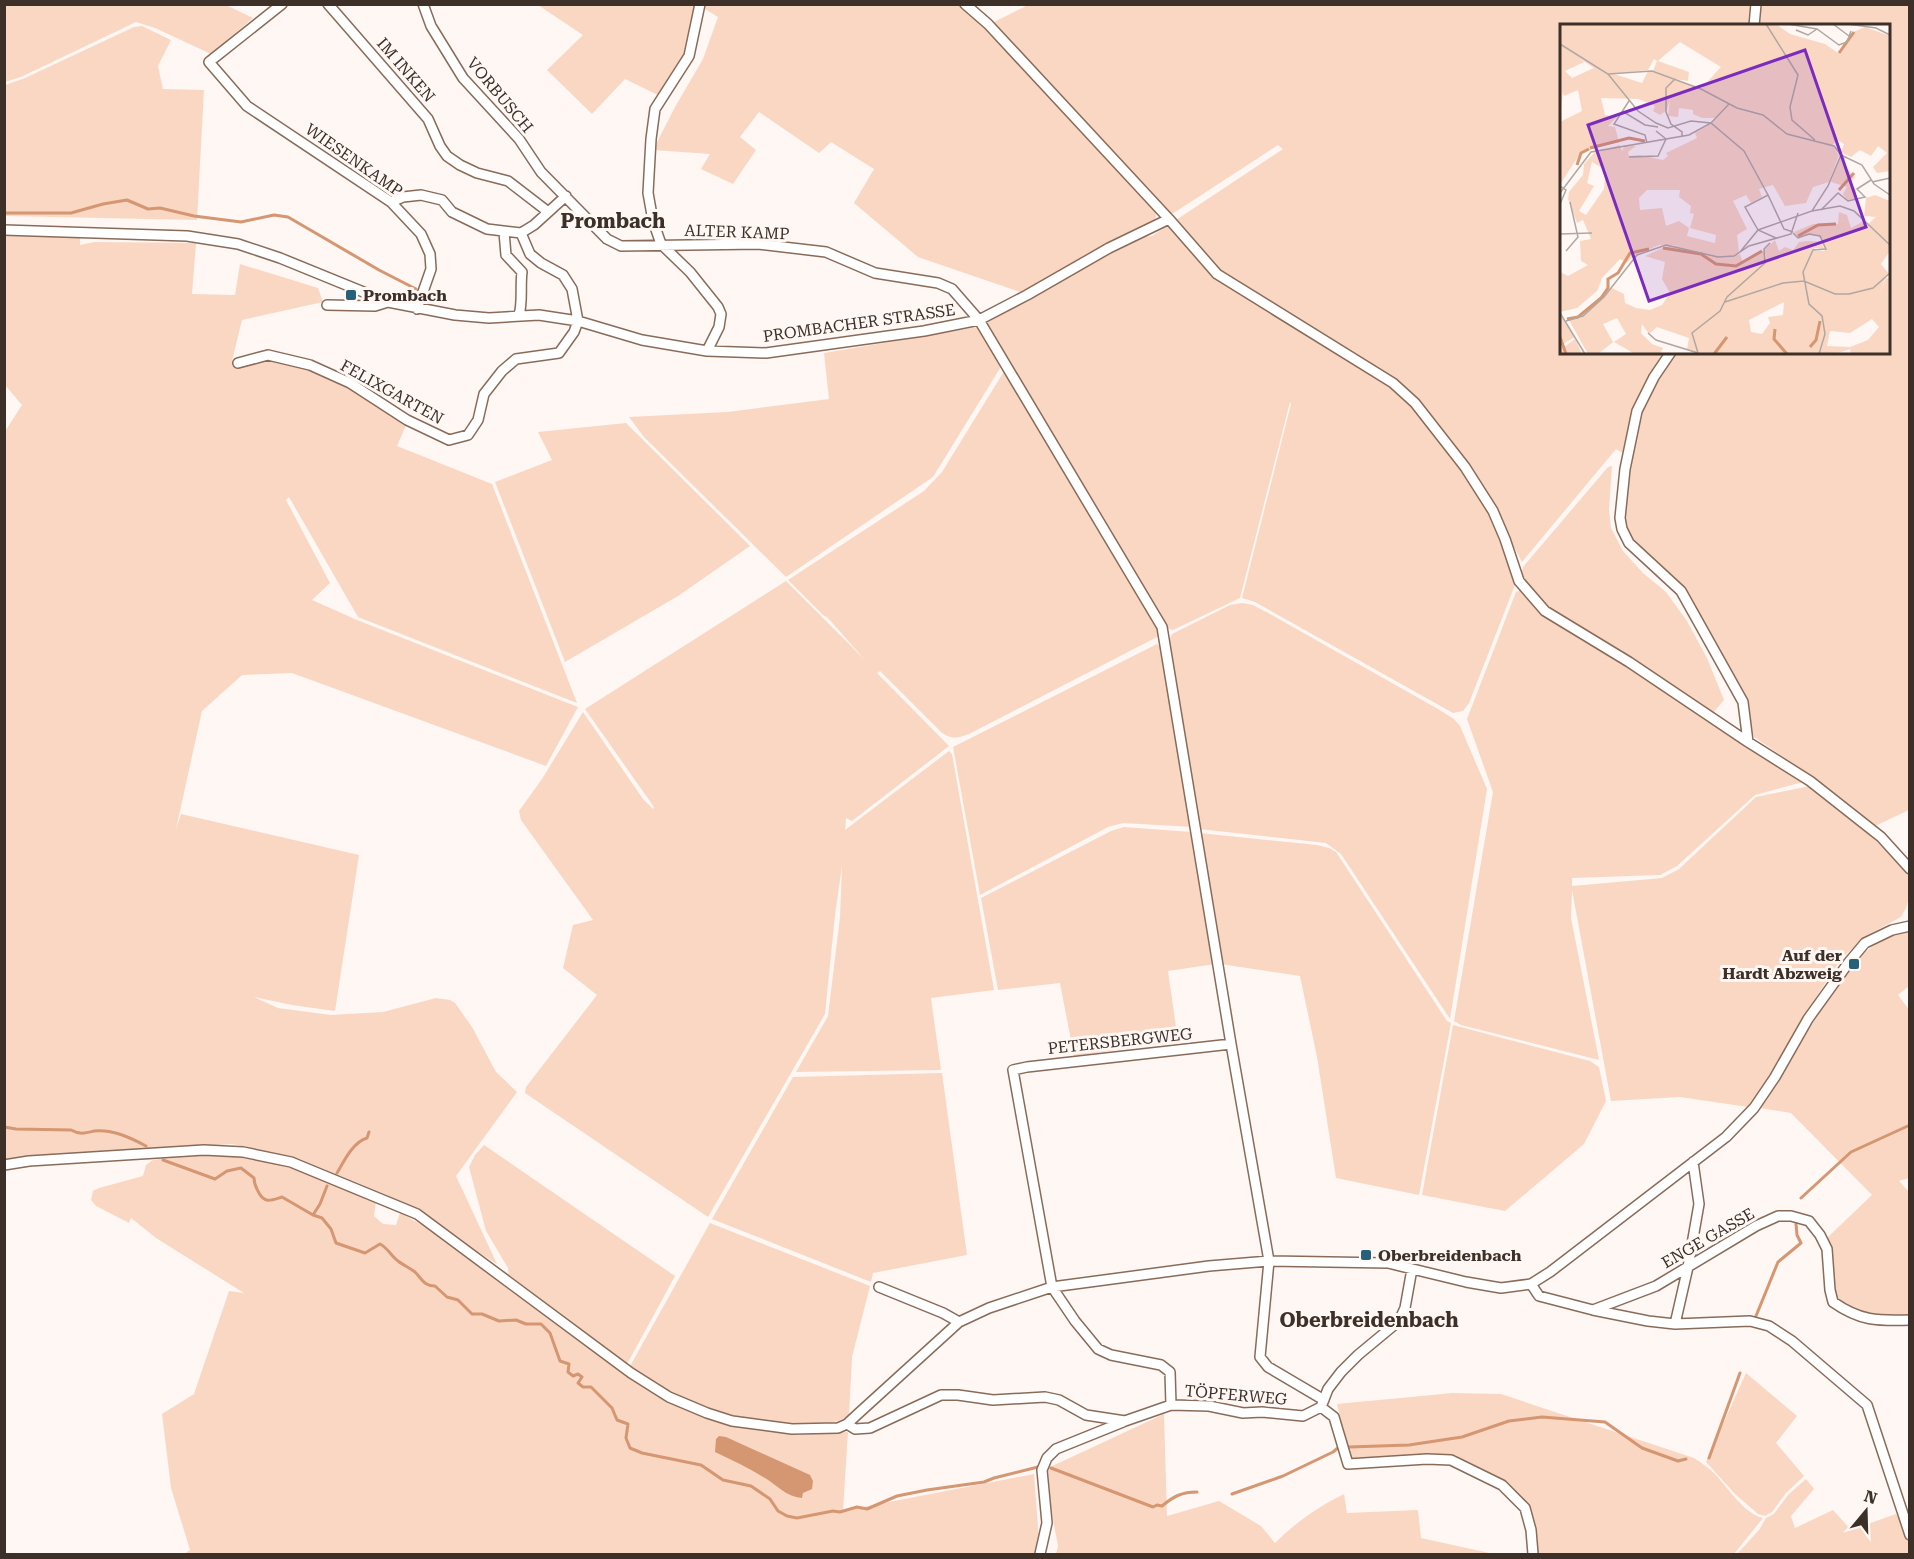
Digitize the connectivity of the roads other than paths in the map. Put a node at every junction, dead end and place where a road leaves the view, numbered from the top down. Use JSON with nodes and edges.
{"nodes":[{"id":1,"x":282,"y":4,"type":"edge"},
{"id":2,"x":328,"y":4,"type":"edge"},
{"id":3,"x":423,"y":4,"type":"edge"},
{"id":4,"x":700,"y":4,"type":"edge"},
{"id":5,"x":965,"y":4,"type":"edge"},
{"id":6,"x":1756,"y":4,"type":"edge"},
{"id":7,"x":1754,"y":24,"type":"edge"},
{"id":8,"x":566,"y":196,"type":"junction"},
{"id":9,"x":391,"y":202,"type":"junction"},
{"id":10,"x":547,"y":211,"type":"junction"},
{"id":11,"x":1169,"y":219,"type":"junction"},
{"id":12,"x":4,"y":230,"type":"edge"},
{"id":13,"x":504,"y":232,"type":"junction"},
{"id":14,"x":521,"y":233,"type":"junction"},
{"id":15,"x":661,"y":244,"type":"junction"},
{"id":16,"x":388,"y":302,"type":"junction"},
{"id":17,"x":327,"y":305,"type":"dead end"},
{"id":18,"x":417,"y":309,"type":"junction"},
{"id":19,"x":519,"y":315,"type":"junction"},
{"id":20,"x":979,"y":320,"type":"junction"},
{"id":21,"x":578,"y":321,"type":"junction"},
{"id":22,"x":707,"y":351,"type":"junction"},
{"id":23,"x":1670,"y":354,"type":"edge"},
{"id":24,"x":238,"y":363,"type":"dead end"},
{"id":25,"x":1748,"y":742,"type":"junction"},
{"id":26,"x":1910,"y":869,"type":"edge"},
{"id":27,"x":1910,"y":926,"type":"edge"},
{"id":28,"x":1231,"y":1044,"type":"junction"},
{"id":29,"x":1693,"y":1162,"type":"junction"},
{"id":30,"x":4,"y":1165,"type":"edge"},
{"id":31,"x":1269,"y":1262,"type":"junction"},
{"id":32,"x":1688,"y":1267,"type":"junction"},
{"id":33,"x":1412,"y":1269,"type":"junction"},
{"id":34,"x":1531,"y":1284,"type":"junction"},
{"id":35,"x":879,"y":1287,"type":"dead end"},
{"id":36,"x":1052,"y":1287,"type":"junction"},
{"id":37,"x":1593,"y":1310,"type":"junction"},
{"id":38,"x":1910,"y":1320,"type":"edge"},
{"id":39,"x":959,"y":1322,"type":"junction"},
{"id":40,"x":1675,"y":1324,"type":"junction"},
{"id":41,"x":1322,"y":1404,"type":"junction"},
{"id":42,"x":1171,"y":1405,"type":"junction"},
{"id":43,"x":1125,"y":1421,"type":"junction"},
{"id":44,"x":847,"y":1424,"type":"junction"},
{"id":45,"x":1910,"y":1535,"type":"edge"},
{"id":46,"x":1040,"y":1554,"type":"edge"},
{"id":47,"x":1533,"y":1554,"type":"edge"}],
"edges":[{"from":1,"to":9,"type":"street","name":"WIESENKAMP"},
{"from":2,"to":10,"type":"street","name":"IM INKEN"},
{"from":3,"to":8,"type":"street","name":"VORBUSCH"},
{"from":4,"to":15,"type":"street"},
{"from":5,"to":11,"type":"street"},
{"from":6,"to":7,"type":"street"},
{"from":8,"to":10,"type":"street"},
{"from":8,"to":15,"type":"street","name":"ALTER KAMP"},
{"from":9,"to":13,"type":"street"},
{"from":9,"to":18,"type":"street","name":"WIESENKAMP"},
{"from":10,"to":14,"type":"street"},
{"from":11,"to":20,"type":"street","name":"PROMBACHER STRASSE"},
{"from":11,"to":25,"type":"street"},
{"from":12,"to":16,"type":"street","name":"PROMBACHER STRASSE"},
{"from":13,"to":14,"type":"street"},
{"from":13,"to":19,"type":"street"},
{"from":14,"to":21,"type":"street"},
{"from":15,"to":20,"type":"street","name":"ALTER KAMP"},
{"from":15,"to":22,"type":"street"},
{"from":16,"to":17,"type":"street"},
{"from":16,"to":18,"type":"street","name":"PROMBACHER STRASSE"},
{"from":18,"to":19,"type":"street","name":"PROMBACHER STRASSE"},
{"from":19,"to":21,"type":"street","name":"PROMBACHER STRASSE"},
{"from":20,"to":22,"type":"street","name":"PROMBACHER STRASSE"},
{"from":20,"to":28,"type":"street","name":"ALTER KAMP"},
{"from":21,"to":22,"type":"street","name":"PROMBACHER STRASSE"},
{"from":21,"to":24,"type":"street","name":"FELIXGARTEN"},
{"from":23,"to":25,"type":"street"},
{"from":25,"to":26,"type":"street"},
{"from":27,"to":29,"type":"street"},
{"from":28,"to":31,"type":"street"},
{"from":28,"to":36,"type":"street","name":"PETERSBERGWEG"},
{"from":29,"to":32,"type":"street"},
{"from":29,"to":34,"type":"street"},
{"from":30,"to":44,"type":"street","name":"TÖPFERWEG"},
{"from":31,"to":33,"type":"street"},
{"from":31,"to":36,"type":"street"},
{"from":31,"to":41,"type":"street"},
{"from":32,"to":37,"type":"street","name":"ENGE GASSE"},
{"from":32,"to":38,"type":"street","name":"ENGE GASSE"},
{"from":32,"to":40,"type":"street"},
{"from":33,"to":34,"type":"street"},
{"from":33,"to":41,"type":"street"},
{"from":34,"to":37,"type":"street"},
{"from":35,"to":39,"type":"street"},
{"from":36,"to":39,"type":"street"},
{"from":36,"to":42,"type":"street"},
{"from":37,"to":40,"type":"street"},
{"from":39,"to":44,"type":"street"},
{"from":40,"to":45,"type":"street"},
{"from":41,"to":42,"type":"street","name":"TÖPFERWEG"},
{"from":41,"to":47,"type":"street"},
{"from":42,"to":43,"type":"street","name":"TÖPFERWEG"},
{"from":43,"to":44,"type":"street","name":"TÖPFERWEG"},
{"from":43,"to":46,"type":"street"}]}
